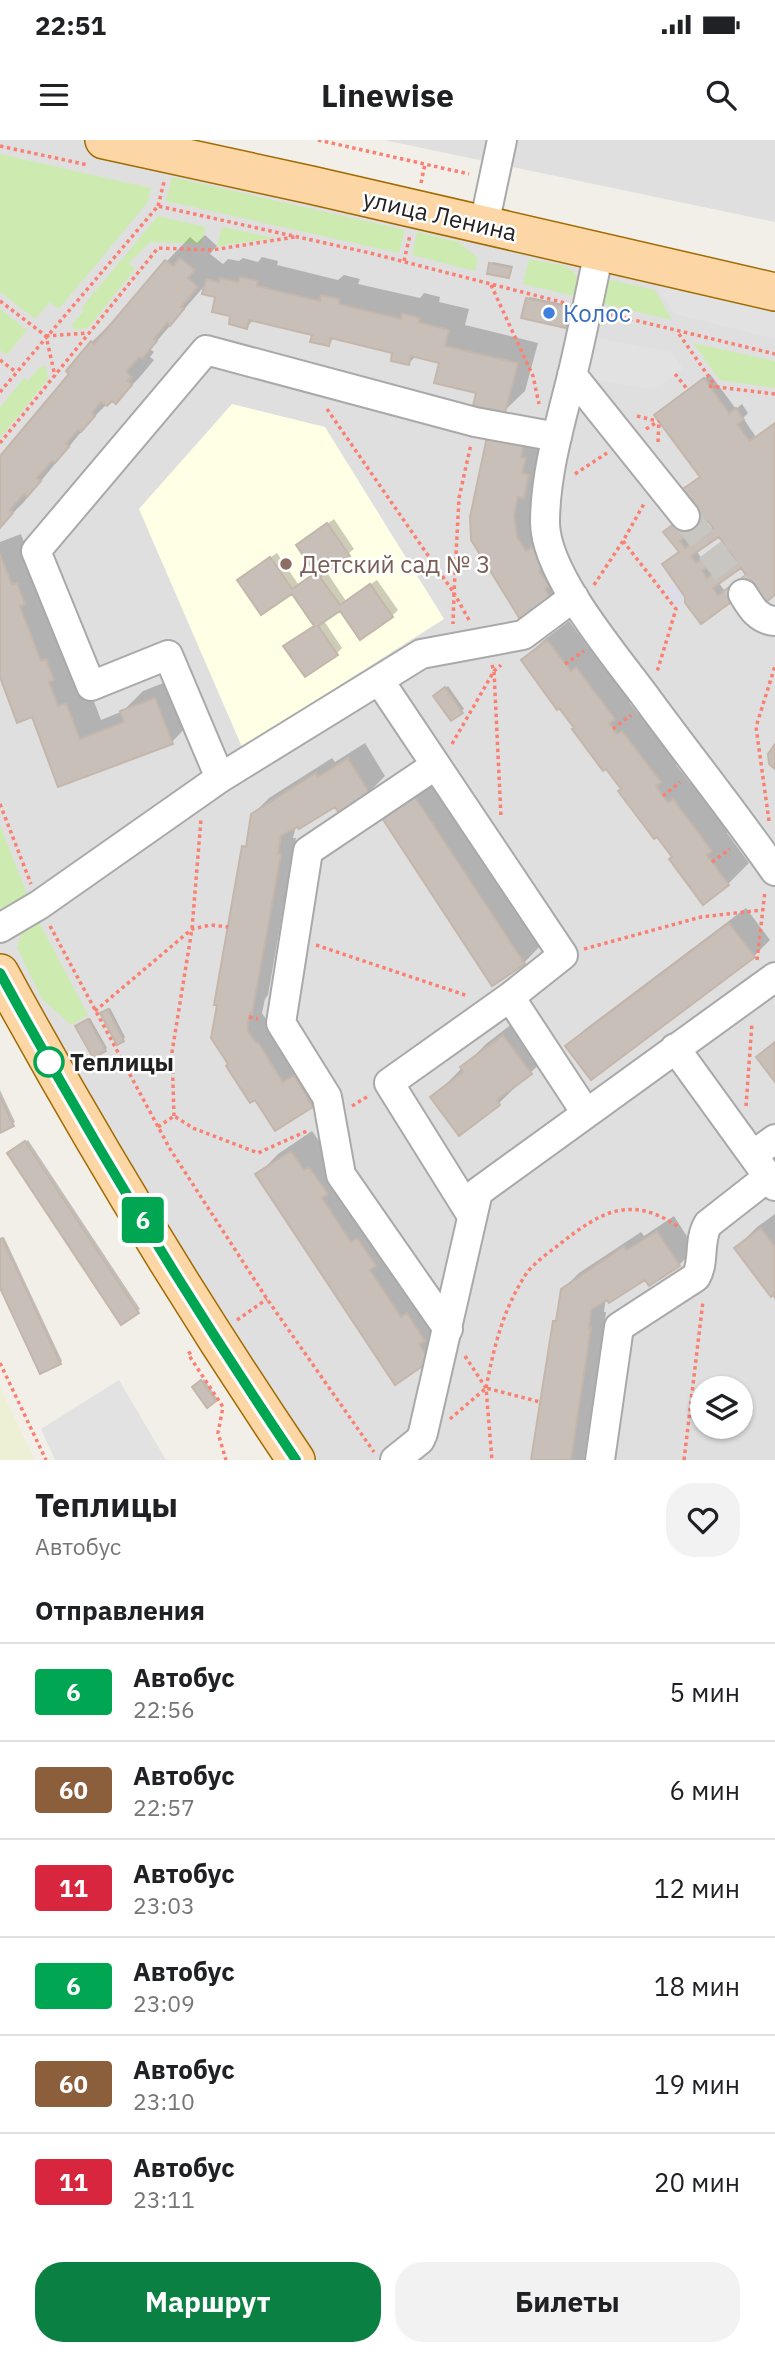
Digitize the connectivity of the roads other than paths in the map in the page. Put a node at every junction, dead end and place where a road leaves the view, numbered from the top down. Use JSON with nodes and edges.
{"nodes":[{"id":1,"x":502,"y":140,"type":"edge"},
{"id":2,"x":115,"y":141,"type":"edge"},
{"id":3,"x":484,"y":225,"type":"junction"},
{"id":4,"x":599,"y":252,"type":"junction"},
{"id":5,"x":775,"y":292,"type":"edge"},
{"id":6,"x":572,"y":375,"type":"junction"},
{"id":7,"x":550,"y":435,"type":"junction"},
{"id":8,"x":685,"y":516,"type":"tunnel mouth"},
{"id":9,"x":743,"y":594,"type":"tunnel mouth"},
{"id":10,"x":577,"y":602,"type":"junction"},
{"id":11,"x":775,"y":621,"type":"edge"},
{"id":12,"x":379,"y":680,"type":"junction"},
{"id":13,"x":436,"y":765,"type":"junction"},
{"id":14,"x":212,"y":784,"type":"junction"},
{"id":15,"x":772,"y":867,"type":"edge"},
{"id":16,"x":0,"y":928,"type":"edge"},
{"id":17,"x":0,"y":974,"type":"edge"},
{"id":18,"x":765,"y":984,"type":"edge"},
{"id":19,"x":504,"y":1002,"type":"junction"},
{"id":20,"x":675,"y":1048,"type":"junction"},
{"id":21,"x":586,"y":1113,"type":"junction"},
{"id":22,"x":763,"y":1160,"type":"edge"},
{"id":23,"x":472,"y":1216,"type":"junction"},
{"id":24,"x":448,"y":1328,"type":"junction"},
{"id":25,"x":296,"y":1460,"type":"edge"},
{"id":26,"x":395,"y":1460,"type":"edge"},
{"id":27,"x":600,"y":1460,"type":"edge"}],
"edges":[{"from":1,"to":3,"type":"street"},
{"from":2,"to":3,"type":"main road","name":"улица Ленина"},
{"from":3,"to":4,"type":"main road","name":"улица Ленина"},
{"from":4,"to":5,"type":"main road","name":"улица Ленина"},
{"from":4,"to":6,"type":"street"},
{"from":6,"to":7,"type":"street"},
{"from":6,"to":8,"type":"street"},
{"from":7,"to":10,"type":"street"},
{"from":7,"to":14,"type":"street"},
{"from":9,"to":11,"type":"street"},
{"from":10,"to":12,"type":"street"},
{"from":10,"to":15,"type":"street"},
{"from":12,"to":13,"type":"street"},
{"from":12,"to":14,"type":"street"},
{"from":13,"to":19,"type":"street"},
{"from":13,"to":24,"type":"street"},
{"from":14,"to":16,"type":"street"},
{"from":17,"to":25,"type":"main road"},
{"from":18,"to":20,"type":"street"},
{"from":19,"to":21,"type":"street"},
{"from":19,"to":23,"type":"street"},
{"from":20,"to":21,"type":"street"},
{"from":20,"to":22,"type":"street"},
{"from":21,"to":23,"type":"street"},
{"from":22,"to":27,"type":"street"},
{"from":23,"to":24,"type":"street"},
{"from":24,"to":26,"type":"street"}]}
